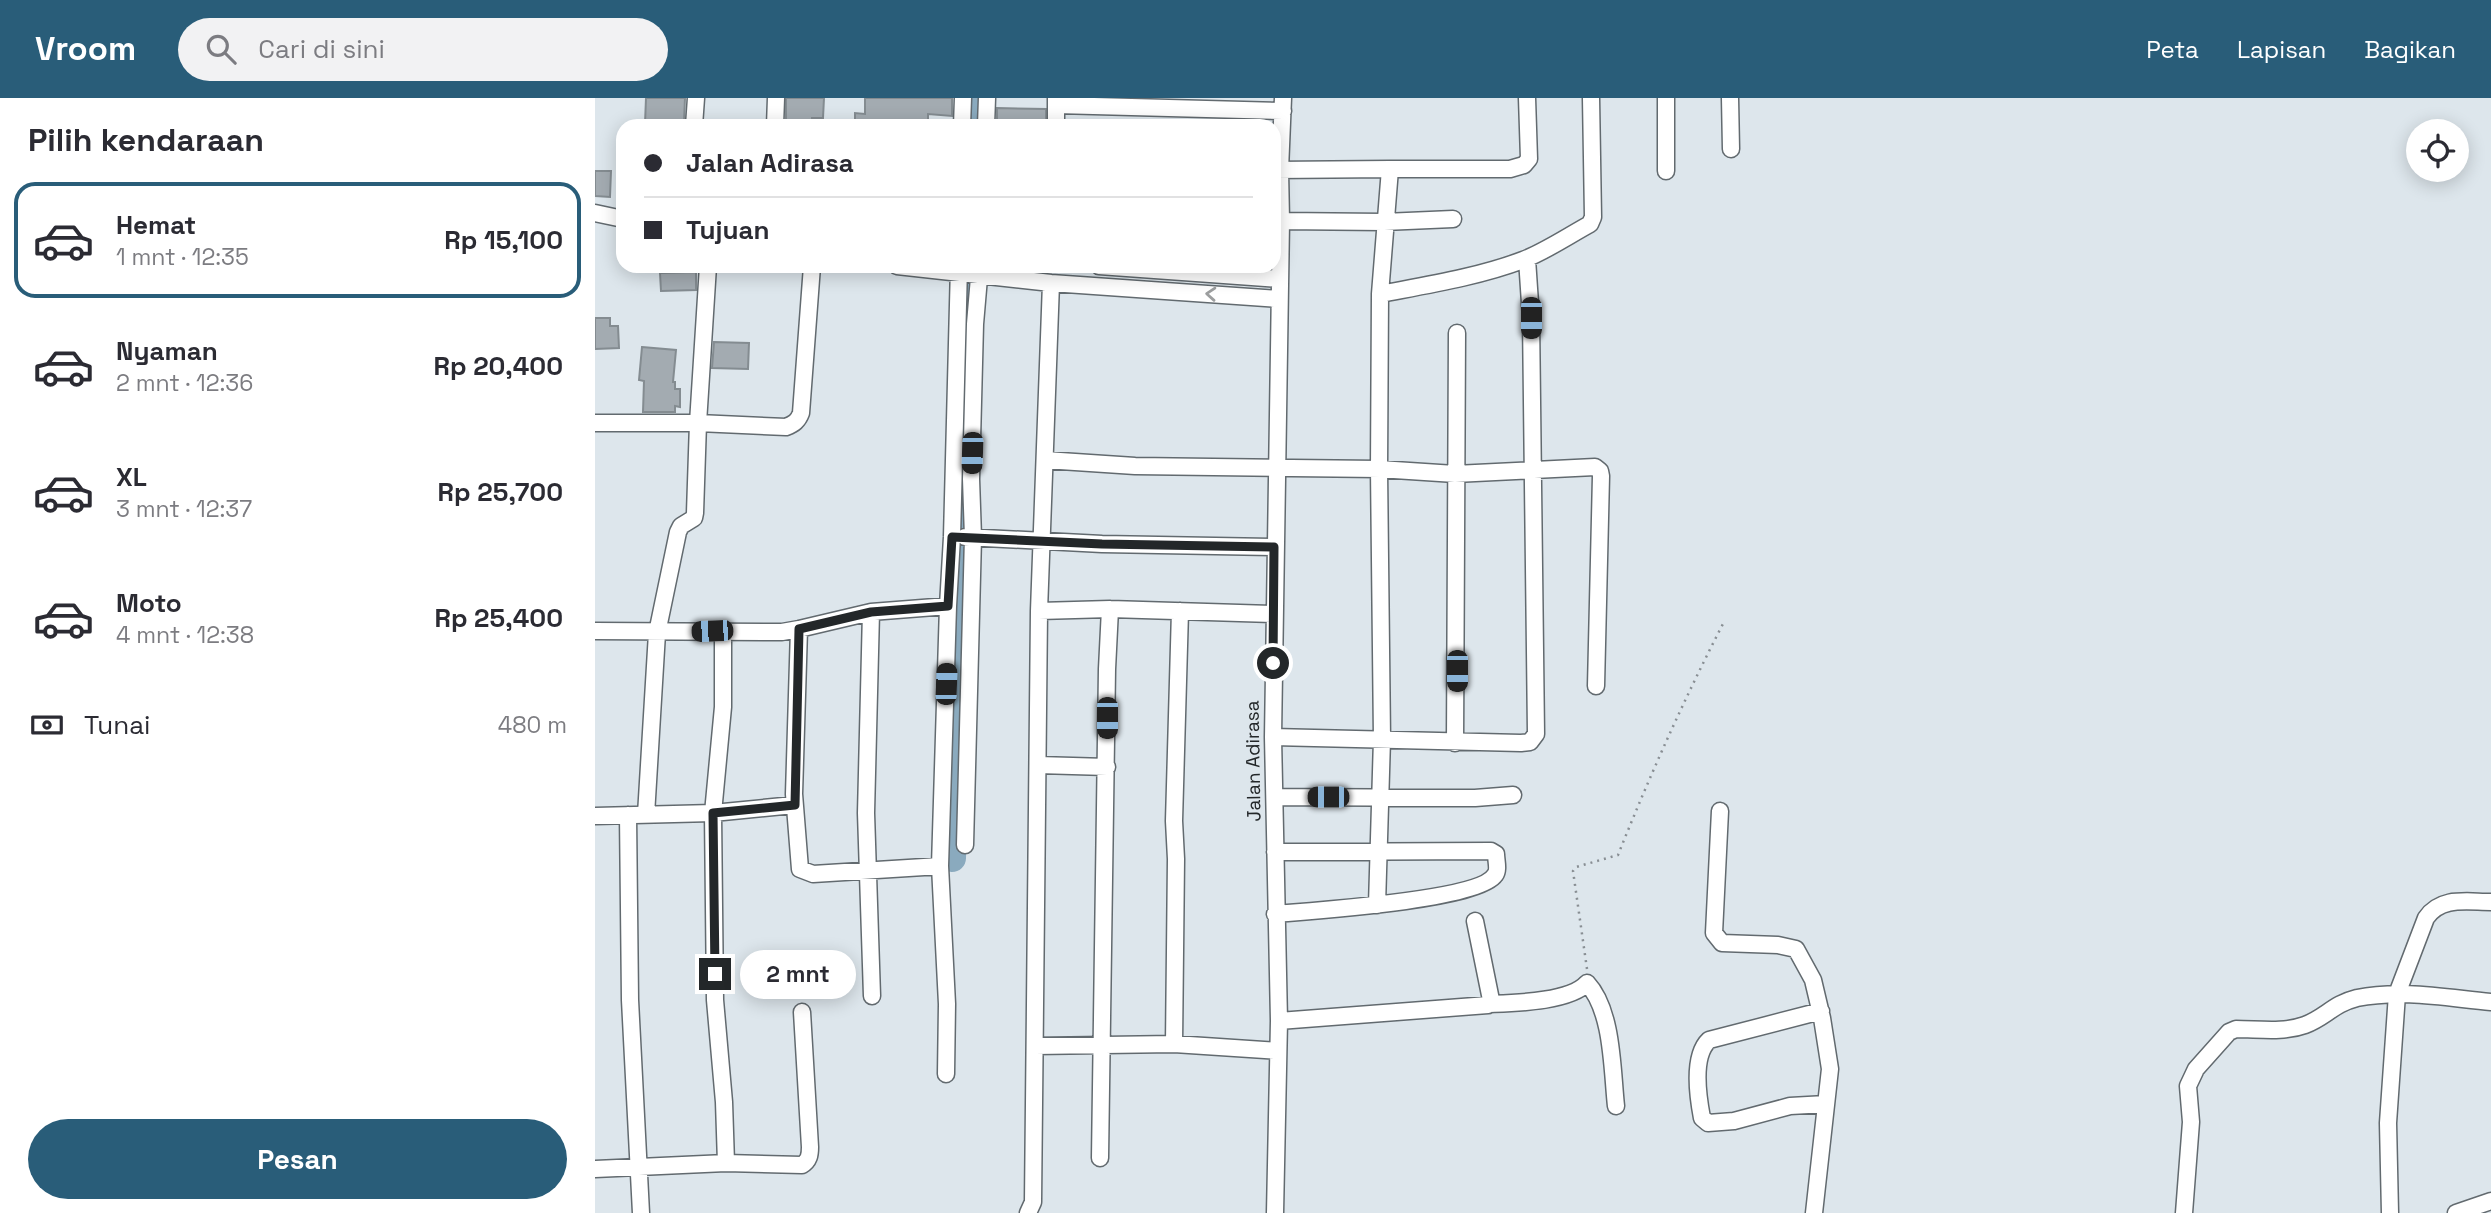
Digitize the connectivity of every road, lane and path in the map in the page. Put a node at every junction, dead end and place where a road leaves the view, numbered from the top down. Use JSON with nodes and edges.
{"nodes":[{"id":1,"x":696,"y":98,"type":"edge"},
{"id":2,"x":776,"y":98,"type":"edge"},
{"id":3,"x":963,"y":98,"type":"edge"},
{"id":4,"x":986,"y":98,"type":"edge"},
{"id":5,"x":1527,"y":98,"type":"edge"},
{"id":6,"x":1591,"y":98,"type":"edge"},
{"id":7,"x":1666,"y":98,"type":"edge"},
{"id":8,"x":1730,"y":98,"type":"edge"},
{"id":9,"x":1056,"y":101,"type":"edge"},
{"id":10,"x":1283,"y":104,"type":"edge"},
{"id":11,"x":694,"y":119,"type":"edge"},
{"id":12,"x":775,"y":119,"type":"edge"},
{"id":13,"x":962,"y":119,"type":"edge"},
{"id":14,"x":986,"y":119,"type":"edge"},
{"id":15,"x":1056,"y":119,"type":"edge"},
{"id":16,"x":1281,"y":126,"type":"edge"},
{"id":17,"x":1731,"y":149,"type":"dead end"},
{"id":18,"x":1390,"y":169,"type":"junction"},
{"id":19,"x":1281,"y":170,"type":"edge"},
{"id":20,"x":1666,"y":170,"type":"dead end"},
{"id":21,"x":595,"y":213,"type":"edge"},
{"id":22,"x":616,"y":218,"type":"edge"},
{"id":23,"x":1453,"y":219,"type":"dead end"},
{"id":24,"x":1281,"y":221,"type":"edge"},
{"id":25,"x":1384,"y":222,"type":"junction"},
{"id":26,"x":1527,"y":259,"type":"junction"},
{"id":27,"x":708,"y":273,"type":"edge"},
{"id":28,"x":811,"y":273,"type":"edge"},
{"id":29,"x":959,"y":273,"type":"edge"},
{"id":30,"x":979,"y":273,"type":"edge"},
{"id":31,"x":991,"y":273,"type":"edge"},
{"id":32,"x":1196,"y":273,"type":"edge"},
{"id":33,"x":1280,"y":273,"type":"edge"},
{"id":34,"x":1280,"y":279,"type":"junction"},
{"id":35,"x":1051,"y":283,"type":"junction"},
{"id":36,"x":1380,"y":294,"type":"junction"},
{"id":37,"x":1279,"y":299,"type":"junction"},
{"id":38,"x":1457,"y":332,"type":"dead end"},
{"id":39,"x":698,"y":422,"type":"junction"},
{"id":40,"x":595,"y":423,"type":"edge"},
{"id":41,"x":1045,"y":460,"type":"junction"},
{"id":42,"x":1277,"y":469,"type":"junction"},
{"id":43,"x":1379,"y":469,"type":"junction"},
{"id":44,"x":1531,"y":469,"type":"junction"},
{"id":45,"x":1455,"y":474,"type":"junction"},
{"id":46,"x":953,"y":537,"type":"junction"},
{"id":47,"x":972,"y":537,"type":"junction"},
{"id":48,"x":1041,"y":540,"type":"junction"},
{"id":49,"x":1274,"y":547,"type":"junction"},
{"id":50,"x":948,"y":606,"type":"junction"},
{"id":51,"x":1110,"y":609,"type":"junction"},
{"id":52,"x":1039,"y":611,"type":"junction"},
{"id":53,"x":1180,"y":611,"type":"junction"},
{"id":54,"x":871,"y":612,"type":"junction"},
{"id":55,"x":1274,"y":614,"type":"junction"},
{"id":56,"x":1725,"y":620,"type":"dead end"},
{"id":57,"x":799,"y":629,"type":"junction"},
{"id":58,"x":595,"y":631,"type":"edge"},
{"id":59,"x":723,"y":632,"type":"junction"},
{"id":60,"x":657,"y":633,"type":"junction"},
{"id":61,"x":1596,"y":685,"type":"dead end"},
{"id":62,"x":1273,"y":737,"type":"junction"},
{"id":63,"x":1382,"y":739,"type":"junction"},
{"id":64,"x":1455,"y":743,"type":"junction"},
{"id":65,"x":1038,"y":765,"type":"junction"},
{"id":66,"x":1107,"y":767,"type":"junction"},
{"id":67,"x":1513,"y":795,"type":"dead end"},
{"id":68,"x":1275,"y":797,"type":"junction"},
{"id":69,"x":1380,"y":797,"type":"junction"},
{"id":70,"x":795,"y":805,"type":"junction"},
{"id":71,"x":1720,"y":811,"type":"dead end"},
{"id":72,"x":713,"y":813,"type":"junction"},
{"id":73,"x":628,"y":815,"type":"junction"},
{"id":74,"x":646,"y":815,"type":"junction"},
{"id":75,"x":595,"y":816,"type":"edge"},
{"id":76,"x":965,"y":845,"type":"dead end"},
{"id":77,"x":1275,"y":852,"type":"junction"},
{"id":78,"x":1378,"y":852,"type":"junction"},
{"id":79,"x":940,"y":866,"type":"junction"},
{"id":80,"x":868,"y":869,"type":"junction"},
{"id":81,"x":2491,"y":902,"type":"edge"},
{"id":82,"x":1377,"y":905,"type":"junction"},
{"id":83,"x":1275,"y":914,"type":"junction"},
{"id":84,"x":1475,"y":920,"type":"dead end"},
{"id":85,"x":1587,"y":983,"type":"junction"},
{"id":86,"x":2397,"y":994,"type":"junction"},
{"id":87,"x":872,"y":996,"type":"dead end"},
{"id":88,"x":2491,"y":1002,"type":"edge"},
{"id":89,"x":1490,"y":1004,"type":"junction"},
{"id":90,"x":1821,"y":1011,"type":"junction"},
{"id":91,"x":802,"y":1012,"type":"dead end"},
{"id":92,"x":1279,"y":1021,"type":"junction"},
{"id":93,"x":1100,"y":1043,"type":"junction"},
{"id":94,"x":1174,"y":1044,"type":"junction"},
{"id":95,"x":1035,"y":1046,"type":"junction"},
{"id":96,"x":1278,"y":1051,"type":"junction"},
{"id":97,"x":946,"y":1074,"type":"dead end"},
{"id":98,"x":1826,"y":1104,"type":"junction"},
{"id":99,"x":1616,"y":1106,"type":"dead end"},
{"id":100,"x":1100,"y":1158,"type":"dead end"},
{"id":101,"x":726,"y":1163,"type":"junction"},
{"id":102,"x":639,"y":1168,"type":"junction"},
{"id":103,"x":595,"y":1169,"type":"edge"},
{"id":104,"x":2491,"y":1201,"type":"edge"},
{"id":105,"x":641,"y":1213,"type":"edge"},
{"id":106,"x":1028,"y":1213,"type":"edge"},
{"id":107,"x":1275,"y":1213,"type":"edge"},
{"id":108,"x":1814,"y":1213,"type":"edge"},
{"id":109,"x":2184,"y":1213,"type":"edge"},
{"id":110,"x":2390,"y":1213,"type":"edge"},
{"id":111,"x":2456,"y":1213,"type":"edge"}],
"edges":[{"from":1,"to":11,"type":"street"},
{"from":2,"to":12,"type":"street"},
{"from":3,"to":13,"type":"street"},
{"from":4,"to":14,"type":"street"},
{"from":5,"to":18,"type":"street"},
{"from":6,"to":26,"type":"street"},
{"from":7,"to":20,"type":"street"},
{"from":8,"to":17,"type":"street"},
{"from":9,"to":10,"type":"street"},
{"from":9,"to":15,"type":"street"},
{"from":10,"to":16,"type":"street","name":"Jalan Adirasa"},
{"from":18,"to":19,"type":"street"},
{"from":18,"to":25,"type":"street"},
{"from":21,"to":22,"type":"street"},
{"from":23,"to":25,"type":"street"},
{"from":24,"to":25,"type":"street"},
{"from":25,"to":36,"type":"street"},
{"from":26,"to":36,"type":"street"},
{"from":26,"to":44,"type":"street"},
{"from":27,"to":39,"type":"street"},
{"from":28,"to":39,"type":"street"},
{"from":29,"to":46,"type":"street"},
{"from":30,"to":47,"type":"street"},
{"from":31,"to":35,"type":"street"},
{"from":32,"to":34,"type":"street"},
{"from":33,"to":34,"type":"street","name":"Jalan Adirasa"},
{"from":34,"to":37,"type":"street","name":"Jalan Adirasa"},
{"from":37,"to":35,"type":"street","one_way":true},
{"from":35,"to":41,"type":"street"},
{"from":36,"to":43,"type":"street"},
{"from":37,"to":42,"type":"street","name":"Jalan Adirasa"},
{"from":38,"to":45,"type":"street"},
{"from":39,"to":40,"type":"street"},
{"from":39,"to":60,"type":"street"},
{"from":41,"to":42,"type":"street"},
{"from":41,"to":48,"type":"street"},
{"from":42,"to":43,"type":"street"},
{"from":42,"to":49,"type":"street","name":"Jalan Adirasa"},
{"from":43,"to":45,"type":"street"},
{"from":43,"to":63,"type":"street"},
{"from":44,"to":45,"type":"street"},
{"from":44,"to":61,"type":"street"},
{"from":44,"to":64,"type":"street"},
{"from":45,"to":64,"type":"street"},
{"from":46,"to":47,"type":"street"},
{"from":46,"to":50,"type":"street"},
{"from":47,"to":48,"type":"street"},
{"from":47,"to":76,"type":"street"},
{"from":48,"to":49,"type":"street"},
{"from":48,"to":52,"type":"street"},
{"from":49,"to":55,"type":"street","name":"Jalan Adirasa"},
{"from":50,"to":54,"type":"street"},
{"from":50,"to":79,"type":"street"},
{"from":51,"to":52,"type":"street"},
{"from":51,"to":53,"type":"street"},
{"from":51,"to":66,"type":"street"},
{"from":52,"to":65,"type":"street"},
{"from":53,"to":55,"type":"street"},
{"from":53,"to":94,"type":"street"},
{"from":54,"to":57,"type":"street"},
{"from":54,"to":80,"type":"street"},
{"from":55,"to":62,"type":"street","name":"Jalan Adirasa"},
{"from":56,"to":85,"type":"path"},
{"from":57,"to":59,"type":"street"},
{"from":57,"to":70,"type":"street"},
{"from":58,"to":60,"type":"street"},
{"from":59,"to":60,"type":"street"},
{"from":59,"to":72,"type":"street"},
{"from":60,"to":74,"type":"street"},
{"from":62,"to":63,"type":"street"},
{"from":62,"to":68,"type":"street","name":"Jalan Adirasa"},
{"from":63,"to":64,"type":"street"},
{"from":63,"to":69,"type":"street"},
{"from":65,"to":66,"type":"street"},
{"from":65,"to":95,"type":"street"},
{"from":66,"to":93,"type":"street"},
{"from":67,"to":69,"type":"street"},
{"from":68,"to":69,"type":"street"},
{"from":68,"to":77,"type":"street","name":"Jalan Adirasa"},
{"from":69,"to":78,"type":"street"},
{"from":70,"to":72,"type":"street"},
{"from":70,"to":80,"type":"street"},
{"from":71,"to":90,"type":"street"},
{"from":72,"to":74,"type":"street"},
{"from":72,"to":101,"type":"street"},
{"from":73,"to":74,"type":"street"},
{"from":73,"to":75,"type":"street"},
{"from":73,"to":102,"type":"street"},
{"from":77,"to":78,"type":"street"},
{"from":77,"to":83,"type":"street","name":"Jalan Adirasa"},
{"from":78,"to":82,"type":"street"},
{"from":78,"to":82,"type":"street"},
{"from":79,"to":80,"type":"street"},
{"from":79,"to":97,"type":"street"},
{"from":80,"to":87,"type":"street"},
{"from":81,"to":86,"type":"street"},
{"from":82,"to":83,"type":"street"},
{"from":83,"to":92,"type":"street","name":"Jalan Adirasa"},
{"from":84,"to":89,"type":"street"},
{"from":85,"to":89,"type":"street"},
{"from":85,"to":99,"type":"street"},
{"from":86,"to":88,"type":"street"},
{"from":86,"to":109,"type":"street"},
{"from":86,"to":110,"type":"street"},
{"from":89,"to":92,"type":"street"},
{"from":90,"to":98,"type":"street"},
{"from":90,"to":98,"type":"street"},
{"from":91,"to":101,"type":"street"},
{"from":92,"to":96,"type":"street","name":"Jalan Adirasa"},
{"from":93,"to":94,"type":"street"},
{"from":93,"to":95,"type":"street"},
{"from":93,"to":100,"type":"street"},
{"from":94,"to":96,"type":"street"},
{"from":95,"to":106,"type":"street"},
{"from":96,"to":107,"type":"street","name":"Jalan Adirasa"},
{"from":98,"to":108,"type":"street"},
{"from":101,"to":102,"type":"street"},
{"from":102,"to":103,"type":"street"},
{"from":102,"to":105,"type":"street"},
{"from":104,"to":111,"type":"street"}]}
